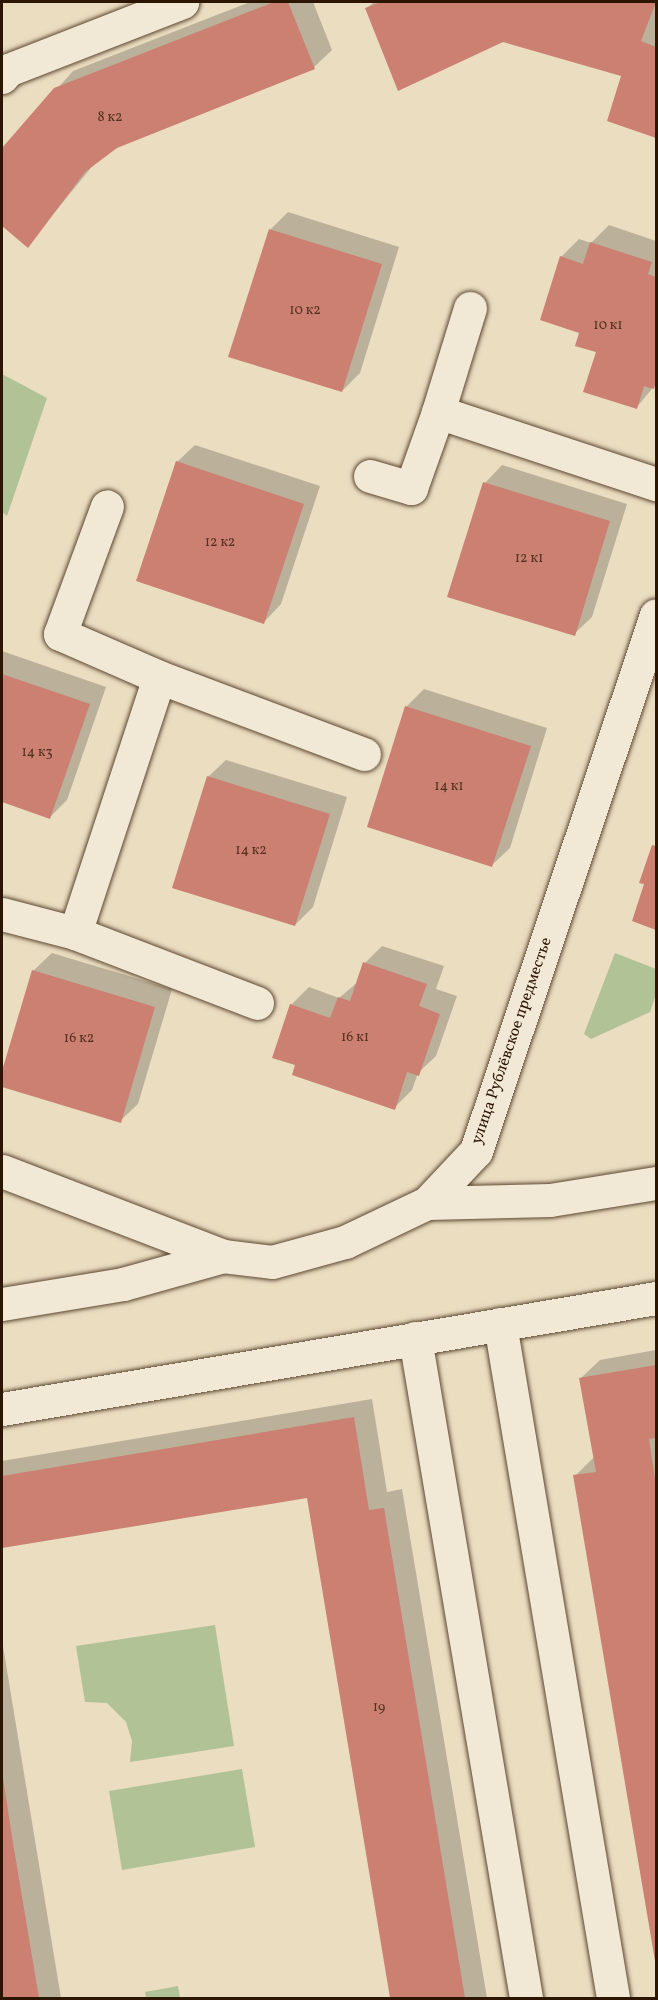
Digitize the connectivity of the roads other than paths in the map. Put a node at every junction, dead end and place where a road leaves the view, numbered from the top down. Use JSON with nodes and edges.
{"nodes":[{"id":1,"x":182,"y":2,"type":"edge"},
{"id":2,"x":2,"y":77,"type":"edge"},
{"id":3,"x":470,"y":308,"type":"dead end"},
{"id":4,"x":438,"y":412,"type":"junction"},
{"id":5,"x":370,"y":476,"type":"dead end"},
{"id":6,"x":657,"y":484,"type":"edge"},
{"id":7,"x":107,"y":506,"type":"dead end"},
{"id":8,"x":657,"y":615,"type":"edge"},
{"id":9,"x":159,"y":677,"type":"junction"},
{"id":10,"x":364,"y":754,"type":"dead end"},
{"id":11,"x":2,"y":914,"type":"edge"},
{"id":12,"x":75,"y":933,"type":"junction"},
{"id":13,"x":256,"y":1003,"type":"dead end"},
{"id":14,"x":2,"y":1171,"type":"edge"},
{"id":15,"x":657,"y":1183,"type":"edge"},
{"id":16,"x":427,"y":1203,"type":"junction"},
{"id":17,"x":223,"y":1256,"type":"junction"},
{"id":18,"x":657,"y":1298,"type":"edge"},
{"id":19,"x":2,"y":1304,"type":"edge"},
{"id":20,"x":500,"y":1324,"type":"junction"},
{"id":21,"x":415,"y":1338,"type":"junction"},
{"id":22,"x":2,"y":1409,"type":"edge"},
{"id":23,"x":526,"y":1998,"type":"edge"},
{"id":24,"x":613,"y":1998,"type":"edge"}],
"edges":[{"from":1,"to":2,"type":"street"},
{"from":3,"to":4,"type":"street"},
{"from":4,"to":5,"type":"street"},
{"from":4,"to":6,"type":"street"},
{"from":7,"to":9,"type":"street"},
{"from":8,"to":16,"type":"street","name":"улица Рублёвское предместье"},
{"from":9,"to":10,"type":"street"},
{"from":9,"to":12,"type":"street"},
{"from":11,"to":12,"type":"street"},
{"from":12,"to":13,"type":"street"},
{"from":14,"to":17,"type":"street"},
{"from":15,"to":16,"type":"street"},
{"from":16,"to":17,"type":"street","name":"улица Рублёвское предместье"},
{"from":17,"to":19,"type":"street","name":"улица Рублёвское предместье"},
{"from":18,"to":20,"type":"street"},
{"from":20,"to":21,"type":"street"},
{"from":20,"to":24,"type":"street"},
{"from":21,"to":22,"type":"street"},
{"from":21,"to":23,"type":"street"}]}
